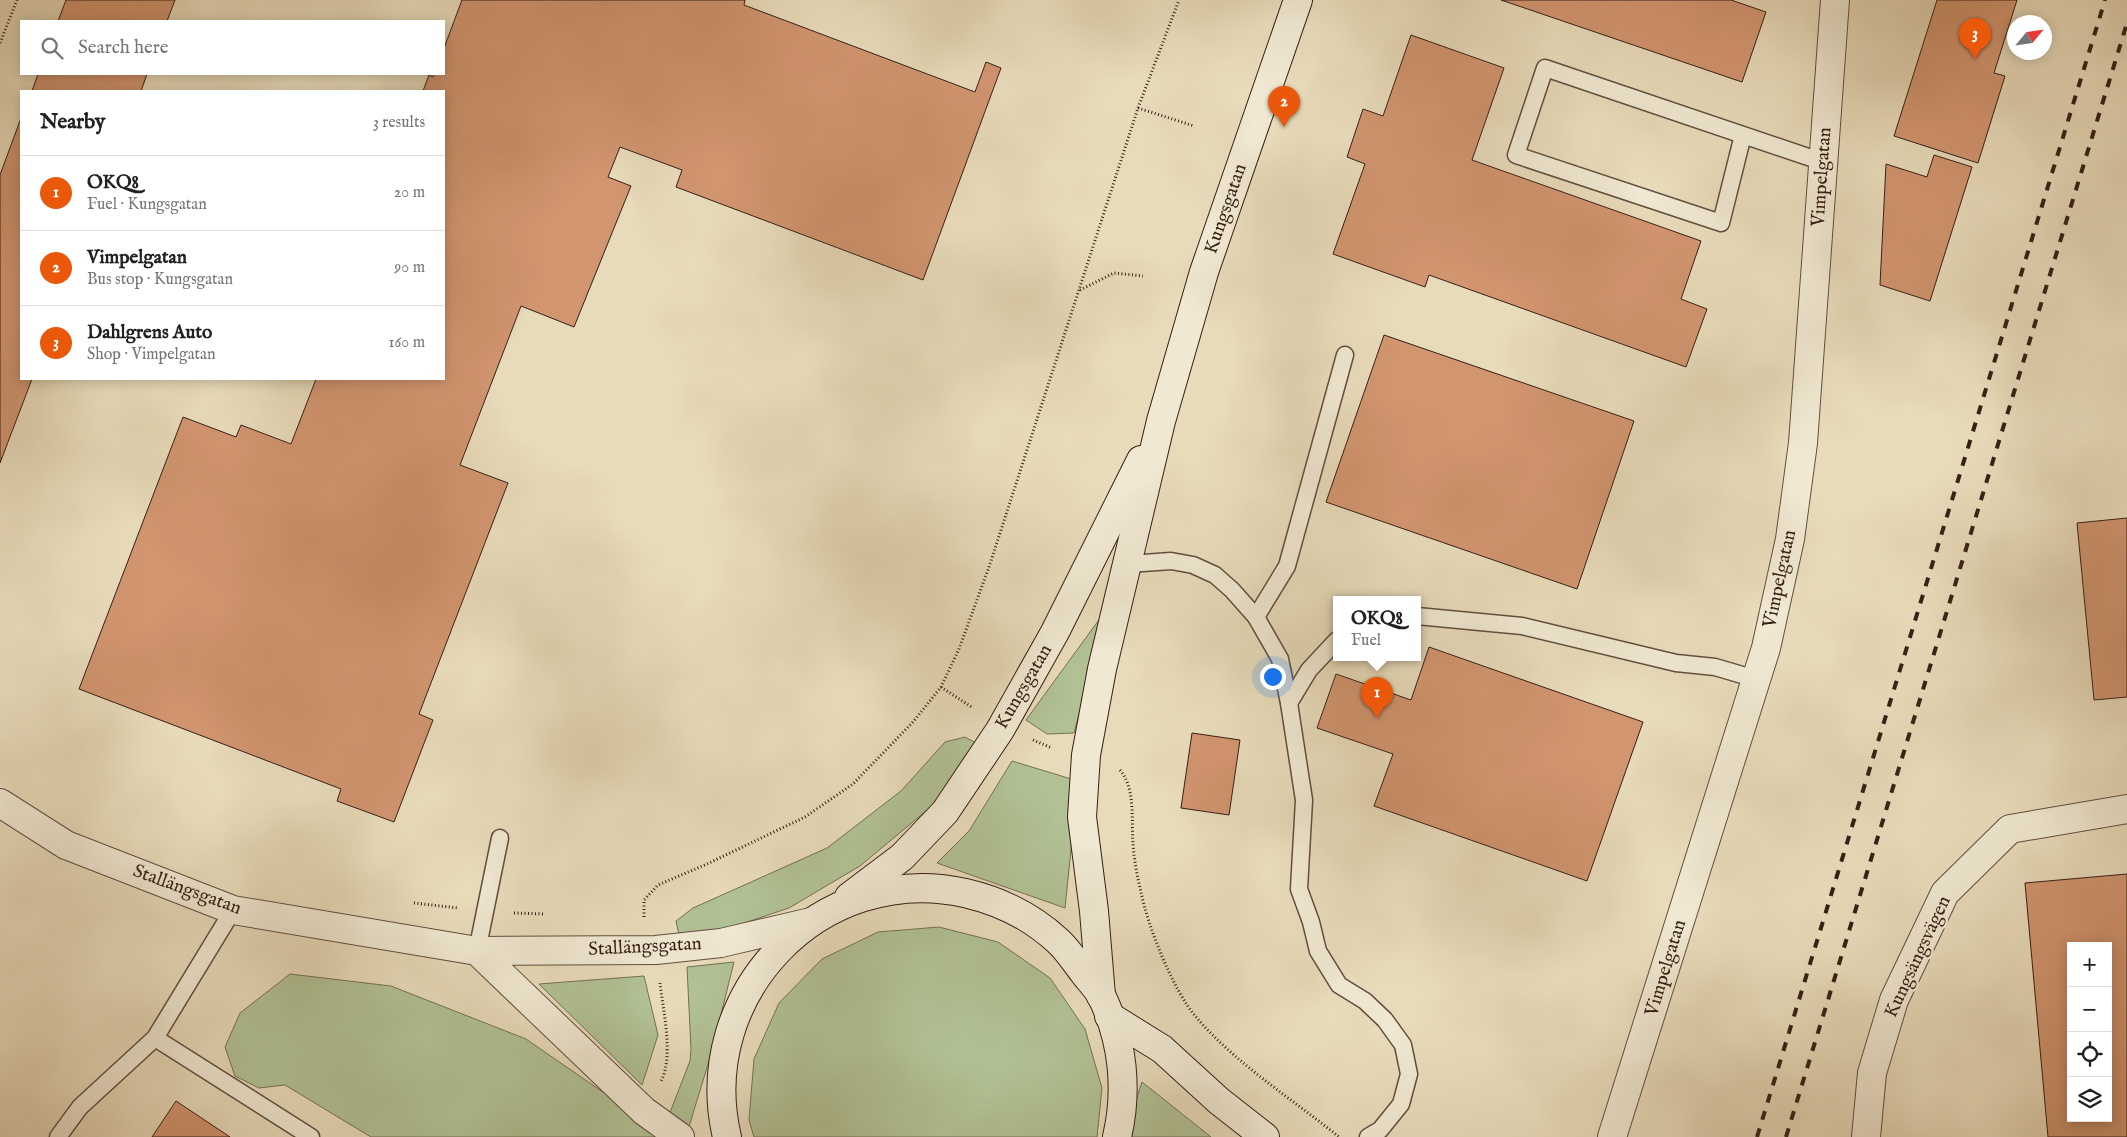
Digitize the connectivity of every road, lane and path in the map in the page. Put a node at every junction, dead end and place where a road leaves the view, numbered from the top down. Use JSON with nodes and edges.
{"nodes":[{"id":1,"x":16,"y":0,"type":"edge"},
{"id":2,"x":1179,"y":0,"type":"edge"},
{"id":3,"x":1298,"y":0,"type":"edge"},
{"id":4,"x":1835,"y":0,"type":"edge"},
{"id":5,"x":0,"y":43,"type":"edge"},
{"id":6,"x":1138,"y":108,"type":"junction"},
{"id":7,"x":1194,"y":126,"type":"dead end"},
{"id":8,"x":1743,"y":135,"type":"junction"},
{"id":9,"x":1823,"y":162,"type":"junction"},
{"id":10,"x":1143,"y":276,"type":"dead end"},
{"id":11,"x":1079,"y":290,"type":"junction"},
{"id":12,"x":1346,"y":355,"type":"dead end"},
{"id":13,"x":1161,"y":421,"type":"junction"},
{"id":14,"x":1128,"y":564,"type":"junction"},
{"id":15,"x":1421,"y":616,"type":"edge"},
{"id":16,"x":1256,"y":617,"type":"junction"},
{"id":17,"x":1333,"y":644,"type":"edge"},
{"id":18,"x":1756,"y":678,"type":"junction"},
{"id":19,"x":1289,"y":703,"type":"junction"},
{"id":20,"x":1116,"y":765,"type":"dead end"},
{"id":21,"x":0,"y":803,"type":"edge"},
{"id":22,"x":2127,"y":809,"type":"edge"},
{"id":23,"x":500,"y":838,"type":"dead end"},
{"id":24,"x":405,"y":902,"type":"dead end"},
{"id":25,"x":233,"y":910,"type":"junction"},
{"id":26,"x":484,"y":912,"type":"junction"},
{"id":27,"x":554,"y":914,"type":"dead end"},
{"id":28,"x":821,"y":916,"type":"junction"},
{"id":29,"x":634,"y":917,"type":"dead end"},
{"id":30,"x":644,"y":918,"type":"junction"},
{"id":31,"x":656,"y":950,"type":"junction"},
{"id":32,"x":477,"y":951,"type":"junction"},
{"id":33,"x":1105,"y":1006,"type":"junction"},
{"id":34,"x":155,"y":1038,"type":"junction"},
{"id":35,"x":644,"y":1111,"type":"junction"},
{"id":36,"x":58,"y":1137,"type":"edge"},
{"id":37,"x":312,"y":1137,"type":"edge"},
{"id":38,"x":680,"y":1137,"type":"edge"},
{"id":39,"x":728,"y":1137,"type":"edge"},
{"id":40,"x":1117,"y":1137,"type":"edge"},
{"id":41,"x":1265,"y":1137,"type":"edge"},
{"id":42,"x":1339,"y":1137,"type":"edge"},
{"id":43,"x":1368,"y":1137,"type":"edge"},
{"id":44,"x":1612,"y":1137,"type":"edge"},
{"id":45,"x":1866,"y":1137,"type":"edge"}],
"edges":[{"from":1,"to":5,"type":"path"},
{"from":2,"to":6,"type":"path"},
{"from":3,"to":13,"type":"street","name":"Kungsgatan"},
{"from":4,"to":9,"type":"street","name":"Vimpelgatan"},
{"from":6,"to":7,"type":"path"},
{"from":6,"to":11,"type":"path"},
{"from":8,"to":8,"type":"lane"},
{"from":8,"to":9,"type":"lane"},
{"from":9,"to":18,"type":"street","name":"Vimpelgatan"},
{"from":10,"to":11,"type":"path"},
{"from":11,"to":30,"type":"path"},
{"from":12,"to":16,"type":"lane"},
{"from":13,"to":14,"type":"street","name":"Kungsgatan"},
{"from":13,"to":28,"type":"street","name":"Kungsgatan"},
{"from":14,"to":16,"type":"lane"},
{"from":14,"to":33,"type":"street","name":"Kungsgatan"},
{"from":15,"to":18,"type":"lane"},
{"from":16,"to":19,"type":"lane"},
{"from":17,"to":19,"type":"lane"},
{"from":18,"to":44,"type":"street","name":"Vimpelgatan"},
{"from":19,"to":43,"type":"lane"},
{"from":20,"to":42,"type":"path"},
{"from":21,"to":25,"type":"street","name":"Stallängsgatan"},
{"from":22,"to":45,"type":"street","name":"Kungsängsvägen"},
{"from":23,"to":26,"type":"lane"},
{"from":24,"to":26,"type":"path"},
{"from":25,"to":32,"type":"street","name":"Stallängsgatan"},
{"from":25,"to":34,"type":"lane"},
{"from":26,"to":27,"type":"path"},
{"from":26,"to":32,"type":"lane"},
{"from":28,"to":31,"type":"street","name":"Stallängsgatan"},
{"from":28,"to":33,"type":"street"},
{"from":28,"to":39,"type":"street","name":"Kungsgatan"},
{"from":29,"to":30,"type":"path"},
{"from":30,"to":31,"type":"path"},
{"from":31,"to":32,"type":"street","name":"Stallängsgatan"},
{"from":31,"to":35,"type":"path"},
{"from":32,"to":35,"type":"street"},
{"from":33,"to":40,"type":"street"},
{"from":33,"to":41,"type":"street"},
{"from":34,"to":36,"type":"lane"},
{"from":34,"to":37,"type":"lane"},
{"from":35,"to":38,"type":"street"}]}
